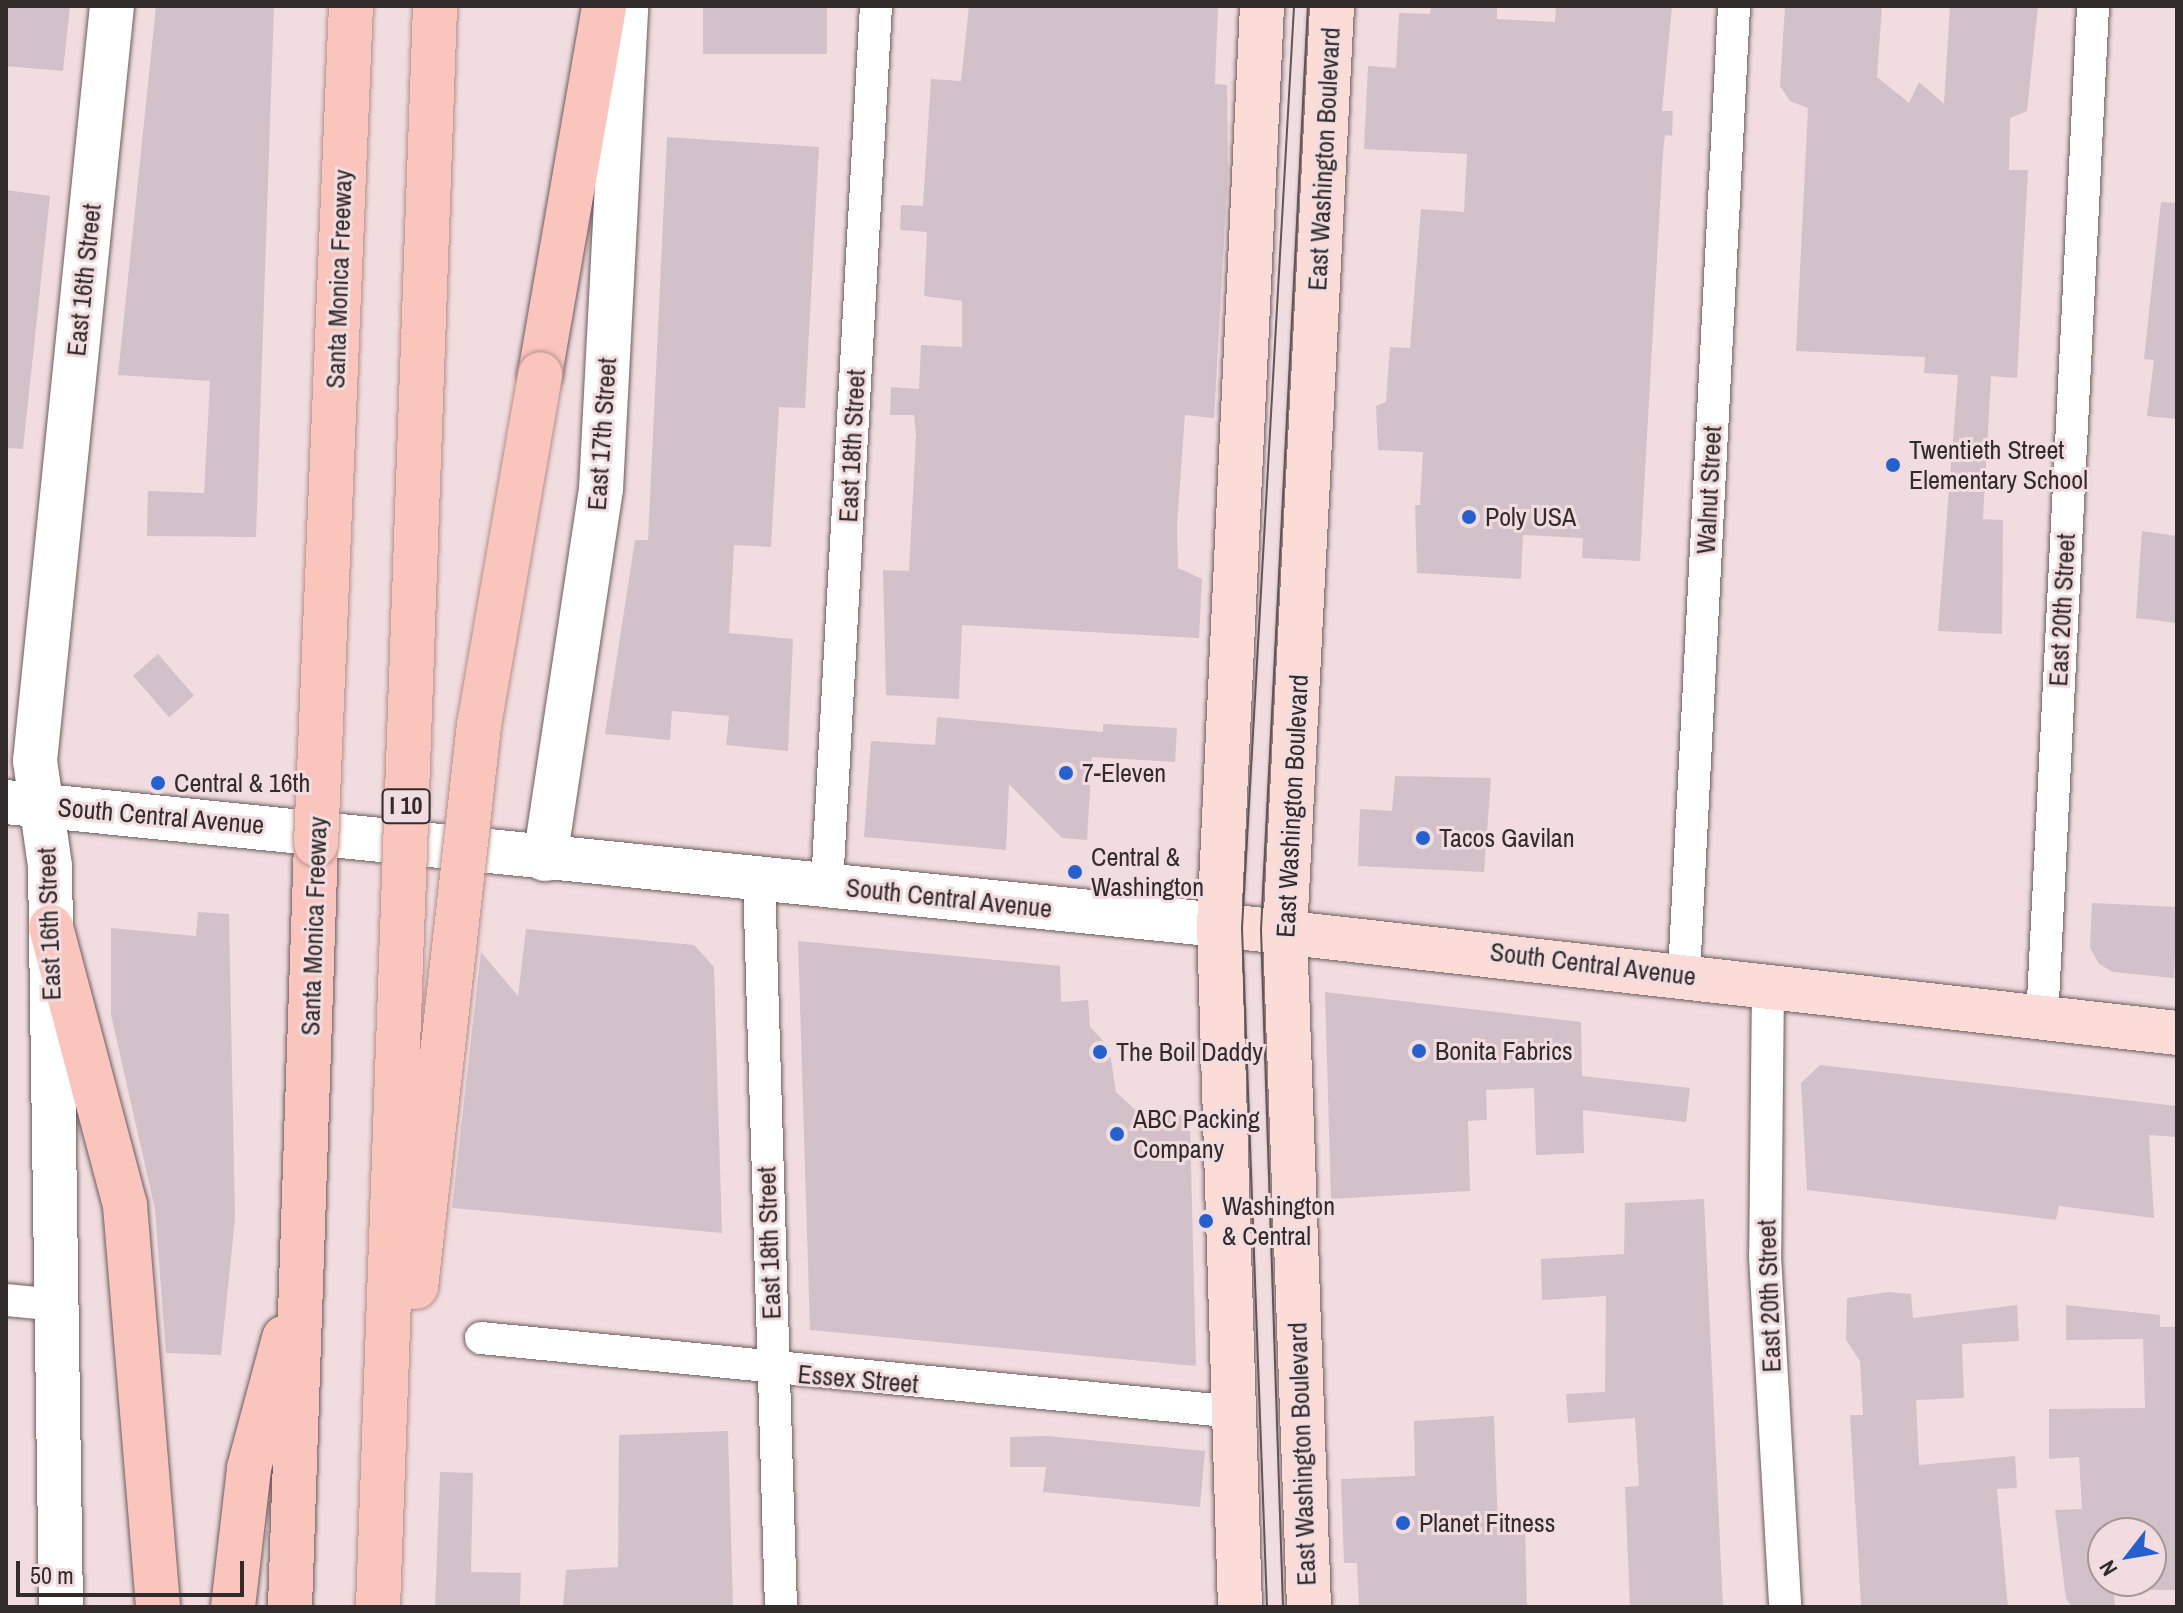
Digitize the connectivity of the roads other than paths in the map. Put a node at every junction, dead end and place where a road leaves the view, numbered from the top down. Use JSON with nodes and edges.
{"nodes":[{"id":1,"x":112,"y":6,"type":"edge"},
{"id":2,"x":351,"y":6,"type":"edge"},
{"id":3,"x":435,"y":6,"type":"edge"},
{"id":4,"x":604,"y":6,"type":"edge"},
{"id":5,"x":626,"y":6,"type":"edge"},
{"id":6,"x":876,"y":6,"type":"edge"},
{"id":7,"x":1262,"y":6,"type":"edge"},
{"id":8,"x":1332,"y":6,"type":"edge"},
{"id":9,"x":1734,"y":6,"type":"edge"},
{"id":10,"x":2093,"y":6,"type":"edge"},
{"id":11,"x":24,"y":804,"type":"edge"},
{"id":12,"x":545,"y":859,"type":"junction"},
{"id":13,"x":759,"y":879,"type":"junction"},
{"id":14,"x":827,"y":885,"type":"junction"},
{"id":15,"x":1219,"y":925,"type":"junction"},
{"id":16,"x":51,"y":927,"type":"junction"},
{"id":17,"x":1285,"y":932,"type":"junction"},
{"id":18,"x":1684,"y":974,"type":"junction"},
{"id":19,"x":1768,"y":985,"type":"junction"},
{"id":20,"x":2042,"y":1021,"type":"junction"},
{"id":21,"x":2177,"y":1033,"type":"edge"},
{"id":22,"x":305,"y":1258,"type":"junction"},
{"id":23,"x":6,"y":1300,"type":"edge"},
{"id":24,"x":57,"y":1305,"type":"junction"},
{"id":25,"x":481,"y":1338,"type":"dead end"},
{"id":26,"x":773,"y":1371,"type":"junction"},
{"id":27,"x":1236,"y":1412,"type":"junction"},
{"id":28,"x":61,"y":1607,"type":"edge"},
{"id":29,"x":158,"y":1607,"type":"edge"},
{"id":30,"x":233,"y":1607,"type":"edge"},
{"id":31,"x":290,"y":1607,"type":"edge"},
{"id":32,"x":379,"y":1607,"type":"edge"},
{"id":33,"x":781,"y":1607,"type":"edge"},
{"id":34,"x":1240,"y":1607,"type":"edge"},
{"id":35,"x":1309,"y":1607,"type":"edge"},
{"id":36,"x":1785,"y":1607,"type":"edge"}],
"edges":[{"from":1,"to":11,"type":"main road","name":"East 16th Street"},
{"from":2,"to":22,"type":"highway","name":"Santa Monica Freeway","bridge":true},
{"from":3,"to":32,"type":"highway","number":"I 10","bridge":true},
{"from":4,"to":32,"type":"highway","bridge":true},
{"from":5,"to":12,"type":"main road","name":"East 17th Street"},
{"from":6,"to":14,"type":"street","name":"East 18th Street"},
{"from":7,"to":15,"type":"main road"},
{"from":8,"to":17,"type":"main road","name":"East Washington Boulevard"},
{"from":9,"to":18,"type":"street","name":"Walnut Street"},
{"from":10,"to":20,"type":"street","name":"East 20th Street"},
{"from":11,"to":12,"type":"main road","name":"South Central Avenue"},
{"from":11,"to":16,"type":"main road","name":"East 16th Street"},
{"from":12,"to":13,"type":"main road","name":"South Central Avenue"},
{"from":13,"to":14,"type":"main road","name":"South Central Avenue"},
{"from":13,"to":26,"type":"street","name":"East 18th Street"},
{"from":14,"to":15,"type":"main road","name":"South Central Avenue"},
{"from":15,"to":17,"type":"main road","name":"South Central Avenue"},
{"from":15,"to":27,"type":"main road"},
{"from":16,"to":24,"type":"main road","name":"East 16th Street"},
{"from":16,"to":29,"type":"highway"},
{"from":17,"to":18,"type":"main road","name":"South Central Avenue"},
{"from":17,"to":35,"type":"main road","name":"East Washington Boulevard"},
{"from":18,"to":19,"type":"main road","name":"South Central Avenue"},
{"from":19,"to":20,"type":"main road","name":"South Central Avenue"},
{"from":19,"to":36,"type":"street","name":"East 20th Street"},
{"from":20,"to":21,"type":"main road","name":"South Central Avenue"},
{"from":22,"to":30,"type":"highway"},
{"from":22,"to":31,"type":"highway","name":"Santa Monica Freeway"},
{"from":23,"to":24,"type":"street"},
{"from":24,"to":28,"type":"main road","name":"East 16th Street"},
{"from":25,"to":26,"type":"street","name":"Essex Street"},
{"from":26,"to":27,"type":"street","name":"Essex Street"},
{"from":26,"to":33,"type":"street","name":"East 18th Street"},
{"from":27,"to":34,"type":"main road"}]}
